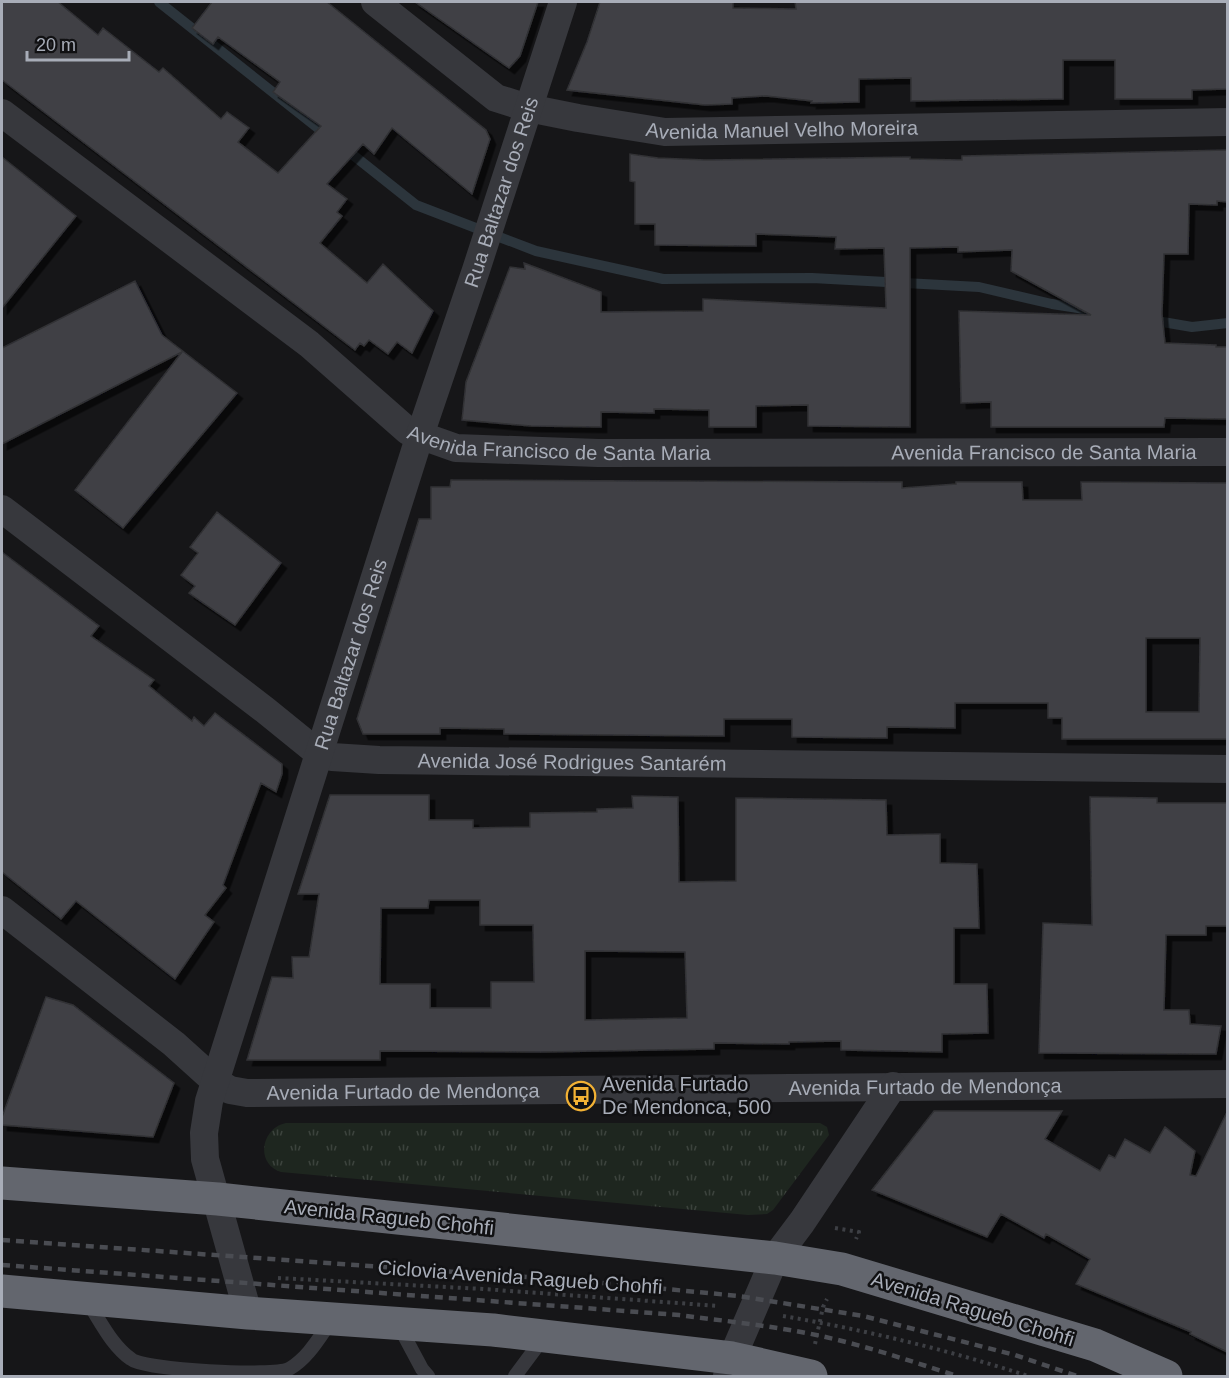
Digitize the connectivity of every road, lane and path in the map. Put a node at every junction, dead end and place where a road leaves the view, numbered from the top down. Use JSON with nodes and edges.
{"nodes":[{"id":1,"x":375,"y":2,"type":"edge"},
{"id":2,"x":563,"y":2,"type":"edge"},
{"id":3,"x":528,"y":108,"type":"junction"},
{"id":4,"x":2,"y":112,"type":"edge"},
{"id":5,"x":1227,"y":122,"type":"edge"},
{"id":6,"x":420,"y":435,"type":"junction"},
{"id":7,"x":1227,"y":452,"type":"edge"},
{"id":8,"x":2,"y":509,"type":"edge"},
{"id":9,"x":318,"y":753,"type":"junction"},
{"id":10,"x":1227,"y":770,"type":"edge"},
{"id":11,"x":2,"y":910,"type":"edge"},
{"id":12,"x":216,"y":1081,"type":"junction"},
{"id":13,"x":1227,"y":1084,"type":"edge"},
{"id":14,"x":893,"y":1086,"type":"junction"},
{"id":15,"x":2,"y":1183,"type":"edge"},
{"id":16,"x":218,"y":1199,"type":"junction"},
{"id":17,"x":775,"y":1258,"type":"junction"},
{"id":18,"x":238,"y":1276,"type":"junction"},
{"id":19,"x":2,"y":1291,"type":"edge"},
{"id":20,"x":86,"y":1299,"type":"junction"},
{"id":21,"x":752,"y":1311,"type":"junction"},
{"id":22,"x":248,"y":1313,"type":"junction"},
{"id":23,"x":332,"y":1319,"type":"junction"},
{"id":24,"x":398,"y":1324,"type":"junction"},
{"id":25,"x":544,"y":1336,"type":"junction"},
{"id":26,"x":730,"y":1367,"type":"edge"},
{"id":27,"x":428,"y":1377,"type":"edge"},
{"id":28,"x":515,"y":1377,"type":"edge"},
{"id":29,"x":811,"y":1377,"type":"edge"},
{"id":30,"x":1028,"y":1377,"type":"edge"},
{"id":31,"x":1166,"y":1377,"type":"edge"}],
"edges":[{"from":1,"to":3,"type":"street","name":"Avenida Manuel Velho Moreira"},
{"from":2,"to":3,"type":"street","name":"Rua Baltazar dos Reis"},
{"from":3,"to":5,"type":"street","name":"Avenida Manuel Velho Moreira"},
{"from":3,"to":6,"type":"street","name":"Rua Baltazar dos Reis"},
{"from":4,"to":6,"type":"street","name":"Avenida Francisco de Santa Maria"},
{"from":6,"to":7,"type":"street","name":"Avenida Francisco de Santa Maria"},
{"from":6,"to":9,"type":"street","name":"Rua Baltazar dos Reis"},
{"from":8,"to":9,"type":"street","name":"Avenida José Rodrigues Santarém"},
{"from":9,"to":10,"type":"street","name":"Avenida José Rodrigues Santarém"},
{"from":9,"to":12,"type":"street","name":"Rua Baltazar dos Reis"},
{"from":11,"to":12,"type":"street","name":"Avenida Furtado de Mendonça"},
{"from":12,"to":14,"type":"street","name":"Avenida Furtado de Mendonça"},
{"from":12,"to":16,"type":"street","name":"Rua Baltazar dos Reis"},
{"from":13,"to":14,"type":"street","name":"Avenida Furtado de Mendonça"},
{"from":14,"to":17,"type":"street"},
{"from":15,"to":16,"type":"highway","name":"Avenida Ragueb Chohfi"},
{"from":16,"to":17,"type":"highway","name":"Avenida Ragueb Chohfi"},
{"from":16,"to":18,"type":"street","name":"Rua Baltazar dos Reis"},
{"from":17,"to":21,"type":"street"},
{"from":17,"to":31,"type":"highway","name":"Avenida Ragueb Chohfi"},
{"from":18,"to":21,"type":"path","name":"Ciclovia Avenida Ragueb Chohfi"},
{"from":18,"to":22,"type":"street","name":"Rua Baltazar dos Reis"},
{"from":19,"to":20,"type":"highway"},
{"from":20,"to":22,"type":"highway"},
{"from":20,"to":23,"type":"lane"},
{"from":21,"to":26,"type":"street"},
{"from":21,"to":30,"type":"path","name":"Ciclovia Avenida Ragueb Chohfi"},
{"from":22,"to":23,"type":"highway"},
{"from":23,"to":24,"type":"highway"},
{"from":24,"to":25,"type":"highway"},
{"from":24,"to":27,"type":"lane"},
{"from":25,"to":26,"type":"highway"},
{"from":25,"to":28,"type":"lane"},
{"from":26,"to":29,"type":"highway"}]}
